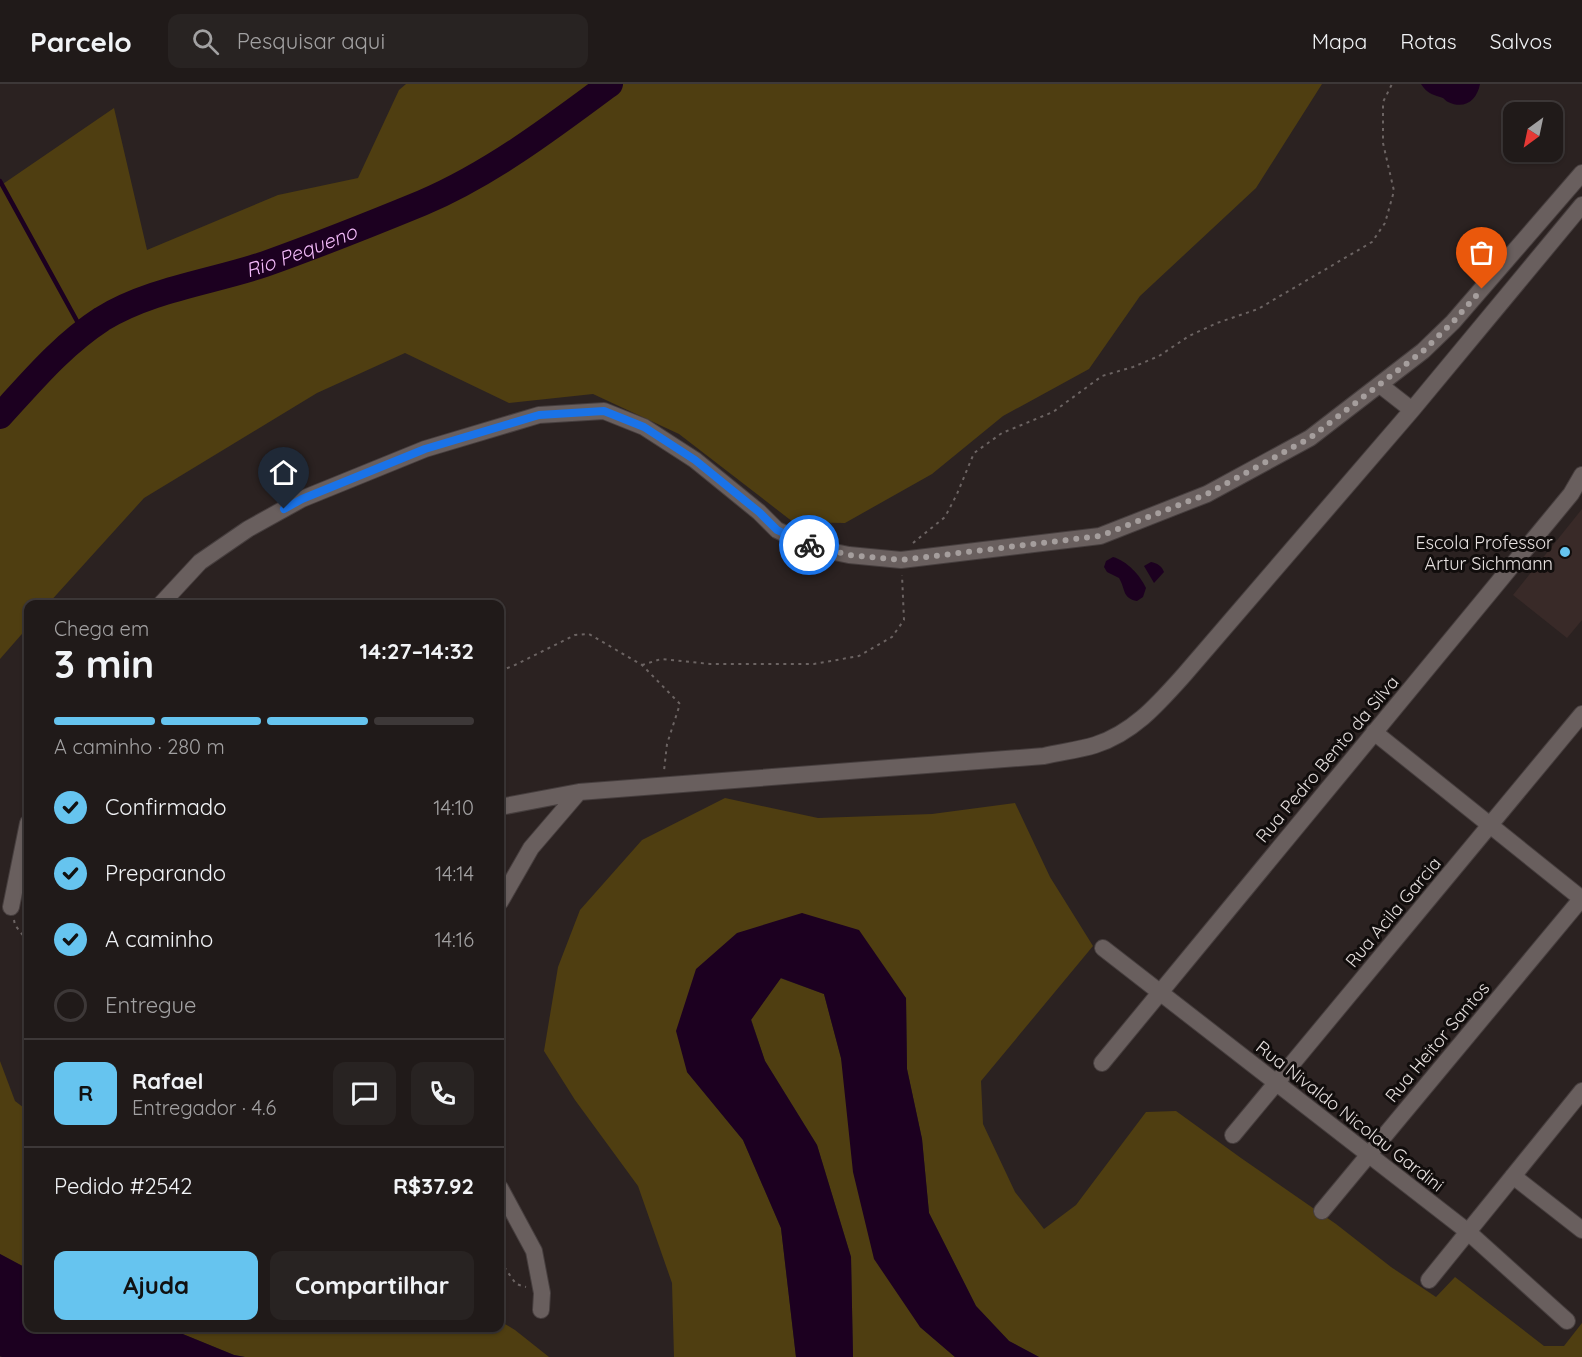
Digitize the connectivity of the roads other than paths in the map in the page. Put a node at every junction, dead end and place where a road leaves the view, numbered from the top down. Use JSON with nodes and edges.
{"nodes":[{"id":1,"x":1582,"y":173,"type":"edge"},
{"id":2,"x":1582,"y":205,"type":"edge"},
{"id":3,"x":1380,"y":385,"type":"junction"},
{"id":4,"x":1412,"y":410,"type":"junction"},
{"id":5,"x":1581,"y":477,"type":"edge"},
{"id":6,"x":165,"y":600,"type":"edge"},
{"id":7,"x":1582,"y":714,"type":"edge"},
{"id":8,"x":1374,"y":732,"type":"junction"},
{"id":9,"x":579,"y":792,"type":"junction"},
{"id":10,"x":504,"y":806,"type":"edge"},
{"id":11,"x":1490,"y":825,"type":"junction"},
{"id":12,"x":24,"y":843,"type":"edge"},
{"id":13,"x":504,"y":895,"type":"edge"},
{"id":14,"x":1582,"y":899,"type":"edge"},
{"id":15,"x":11,"y":907,"type":"road end"},
{"id":16,"x":1103,"y":948,"type":"dead end"},
{"id":17,"x":1160,"y":992,"type":"junction"},
{"id":18,"x":1102,"y":1063,"type":"dead end"},
{"id":19,"x":1276,"y":1083,"type":"junction"},
{"id":20,"x":1582,"y":1091,"type":"edge"},
{"id":21,"x":1233,"y":1135,"type":"dead end"},
{"id":22,"x":1368,"y":1155,"type":"junction"},
{"id":23,"x":1513,"y":1176,"type":"junction"},
{"id":24,"x":504,"y":1195,"type":"edge"},
{"id":25,"x":1322,"y":1211,"type":"dead end"},
{"id":26,"x":1582,"y":1230,"type":"edge"},
{"id":27,"x":1467,"y":1231,"type":"junction"},
{"id":28,"x":1429,"y":1280,"type":"dead end"},
{"id":29,"x":541,"y":1310,"type":"dead end"},
{"id":30,"x":1567,"y":1321,"type":"dead end"}],
"edges":[{"from":1,"to":3,"type":"street"},
{"from":2,"to":4,"type":"street"},
{"from":3,"to":4,"type":"street"},
{"from":3,"to":6,"type":"street"},
{"from":4,"to":9,"type":"street"},
{"from":5,"to":8,"type":"street","name":"Rua Pedro Bento da Silva"},
{"from":7,"to":11,"type":"street","name":"Rua Acila Garcia"},
{"from":8,"to":11,"type":"street"},
{"from":8,"to":17,"type":"street","name":"Rua Pedro Bento da Silva"},
{"from":9,"to":10,"type":"street"},
{"from":9,"to":13,"type":"street"},
{"from":11,"to":14,"type":"street"},
{"from":11,"to":19,"type":"street","name":"Rua Acila Garcia"},
{"from":12,"to":15,"type":"street"},
{"from":14,"to":22,"type":"street","name":"Rua Heitor Santos"},
{"from":16,"to":17,"type":"street","name":"Rua Nivaldo Nicolau Gardini"},
{"from":17,"to":18,"type":"street","name":"Rua Pedro Bento da Silva"},
{"from":17,"to":19,"type":"street","name":"Rua Nivaldo Nicolau Gardini"},
{"from":19,"to":21,"type":"street","name":"Rua Acila Garcia"},
{"from":19,"to":22,"type":"street","name":"Rua Nivaldo Nicolau Gardini"},
{"from":20,"to":23,"type":"street"},
{"from":22,"to":25,"type":"street","name":"Rua Heitor Santos"},
{"from":22,"to":27,"type":"street","name":"Rua Nivaldo Nicolau Gardini"},
{"from":23,"to":26,"type":"street"},
{"from":23,"to":27,"type":"street"},
{"from":24,"to":29,"type":"street"},
{"from":27,"to":28,"type":"street"},
{"from":27,"to":30,"type":"street","name":"Rua Nivaldo Nicolau Gardini"}]}
